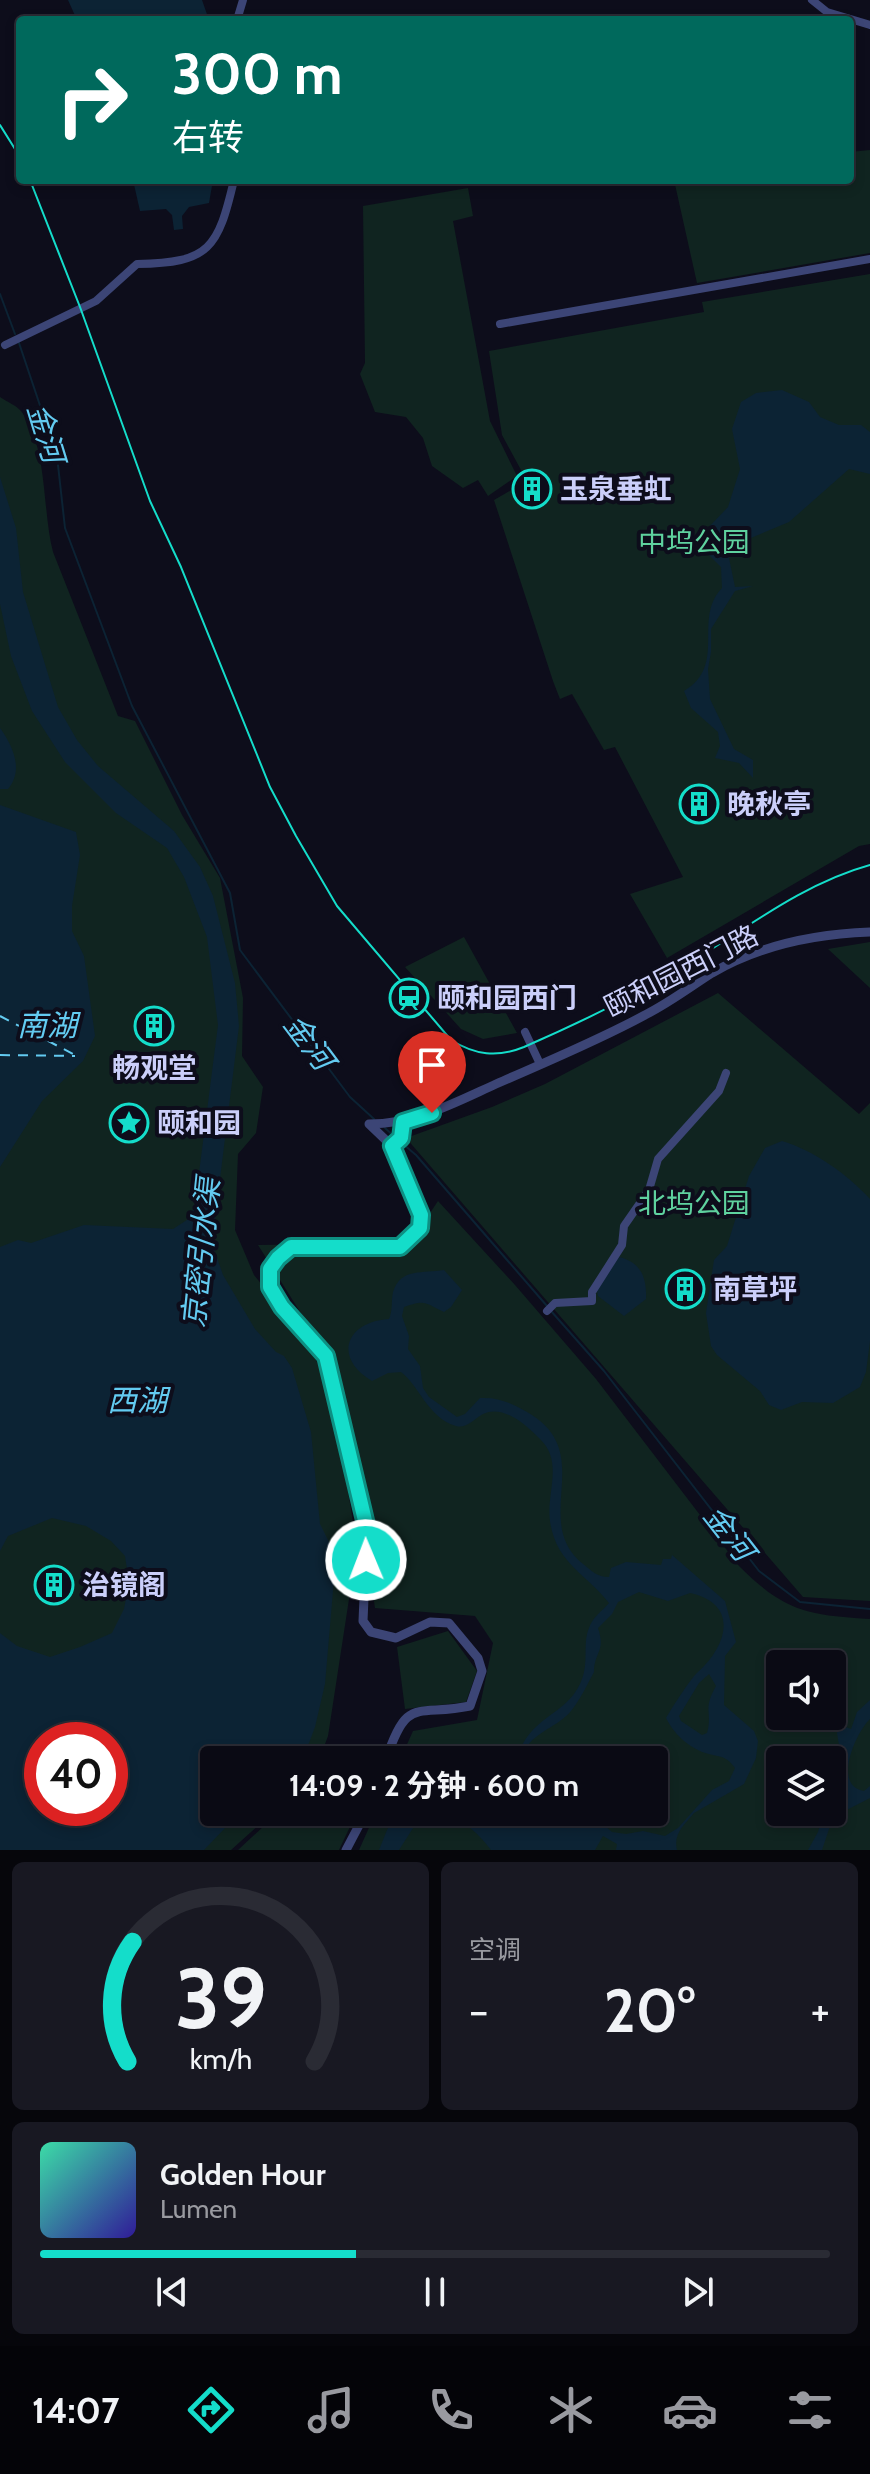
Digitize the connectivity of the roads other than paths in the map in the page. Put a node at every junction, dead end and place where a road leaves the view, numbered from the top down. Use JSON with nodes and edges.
{"nodes":[{"id":1,"x":812,"y":0,"type":"edge"},
{"id":2,"x":840,"y":16,"type":"edge"},
{"id":3,"x":233,"y":184,"type":"edge"},
{"id":4,"x":870,"y":259,"type":"edge"},
{"id":5,"x":500,"y":324,"type":"dead end"},
{"id":6,"x":8,"y":343,"type":"dead end"},
{"id":7,"x":870,"y":932,"type":"edge"},
{"id":8,"x":525,"y":1032,"type":"dead end"},
{"id":9,"x":540,"y":1064,"type":"junction"},
{"id":10,"x":726,"y":1073,"type":"dead end"},
{"id":11,"x":403,"y":1122,"type":"junction"},
{"id":12,"x":397,"y":1143,"type":"junction"},
{"id":13,"x":548,"y":1309,"type":"dead end"},
{"id":14,"x":391,"y":1746,"type":"edge"},
{"id":15,"x":359,"y":1826,"type":"edge"},
{"id":16,"x":346,"y":1850,"type":"edge"}],
"edges":[{"from":1,"to":2,"type":"street"},
{"from":3,"to":6,"type":"street"},
{"from":4,"to":5,"type":"street"},
{"from":7,"to":9,"type":"street","name":"颐和园西门路"},
{"from":8,"to":9,"type":"street"},
{"from":9,"to":11,"type":"street","name":"颐和园西门路"},
{"from":10,"to":13,"type":"street"},
{"from":11,"to":12,"type":"street"},
{"from":11,"to":12,"type":"street","name":"颐和园西门路"},
{"from":12,"to":14,"type":"street"},
{"from":15,"to":16,"type":"street"}]}
